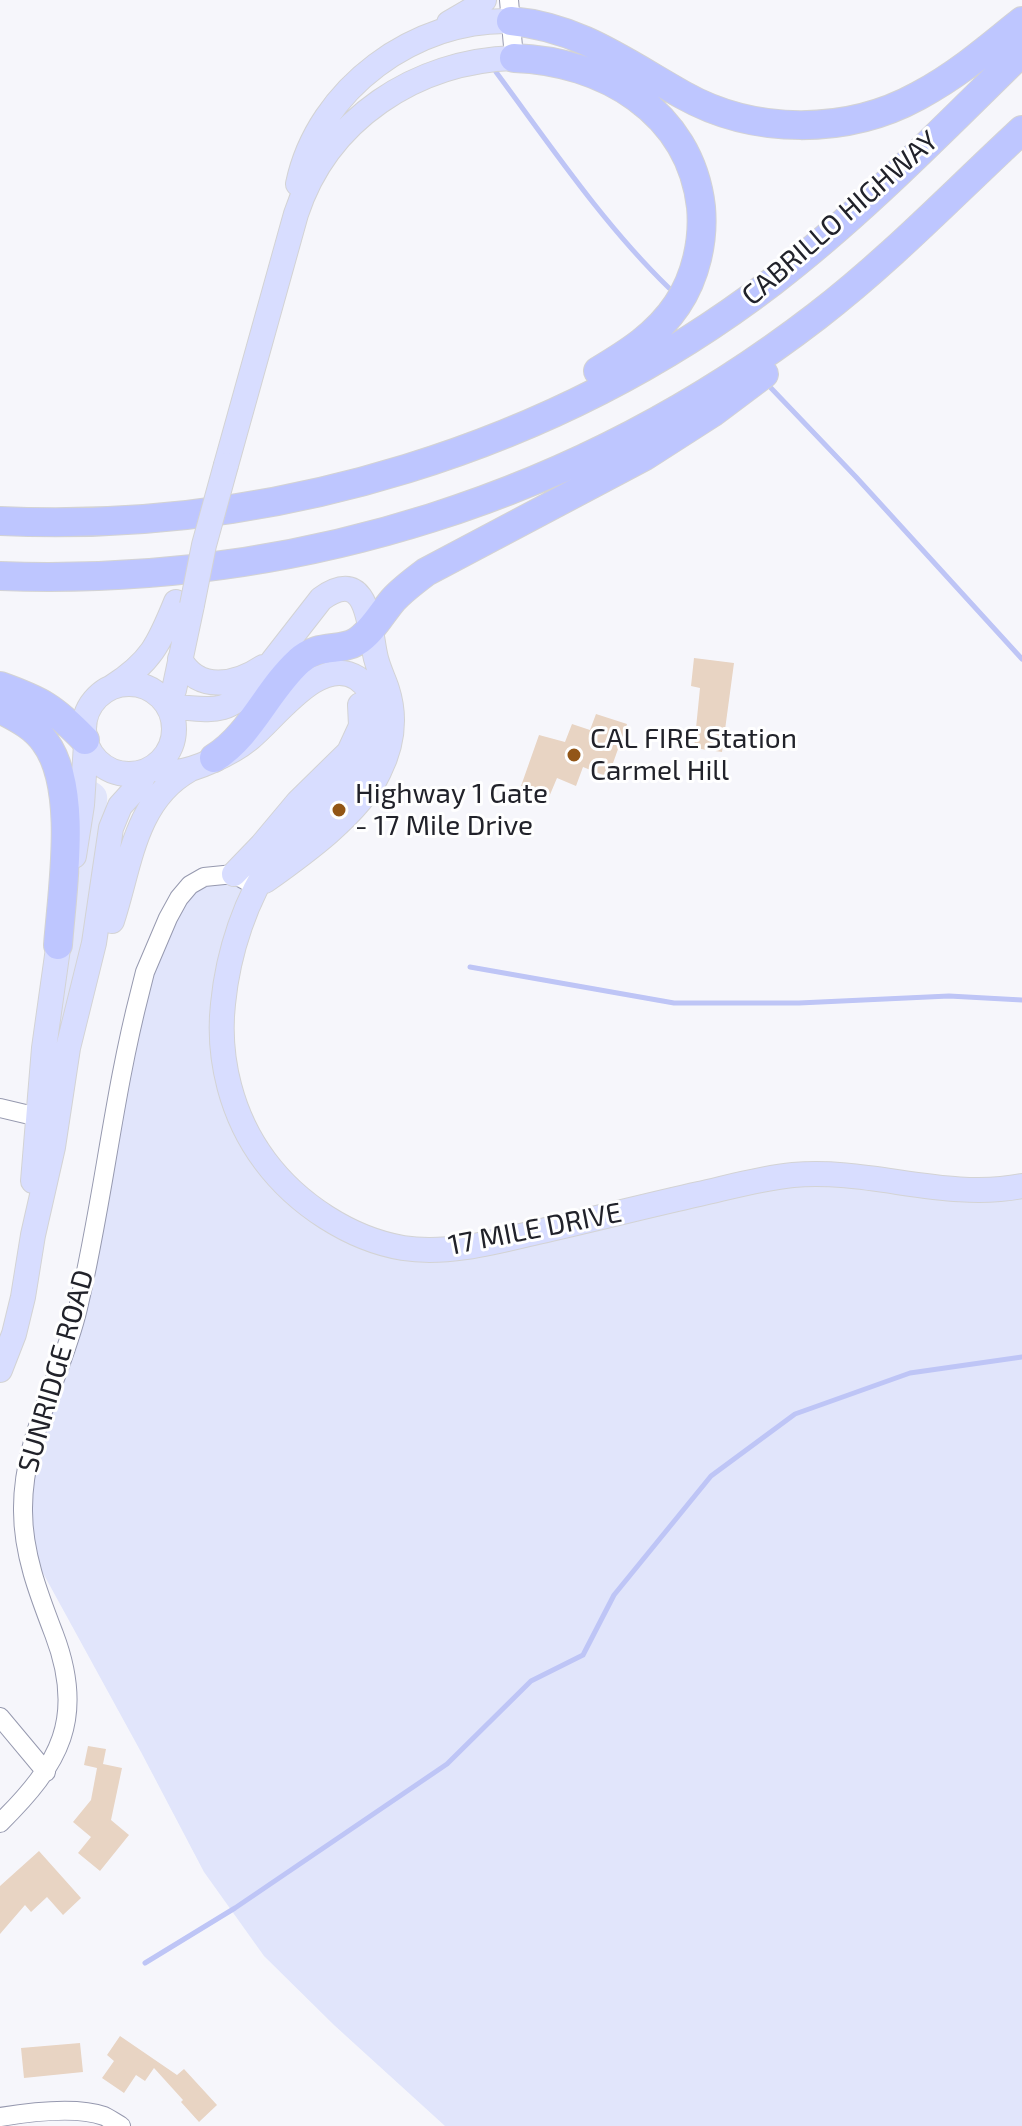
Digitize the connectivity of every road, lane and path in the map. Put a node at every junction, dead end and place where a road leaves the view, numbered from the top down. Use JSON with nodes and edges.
{"nodes":[{"id":1,"x":484,"y":0,"type":"edge"},
{"id":2,"x":510,"y":11,"type":"edge"},
{"id":3,"x":1022,"y":21,"type":"edge"},
{"id":4,"x":424,"y":37,"type":"junction"},
{"id":5,"x":1022,"y":52,"type":"edge"},
{"id":6,"x":514,"y":58,"type":"junction"},
{"id":7,"x":1022,"y":130,"type":"edge"},
{"id":8,"x":296,"y":214,"type":"junction"},
{"id":9,"x":849,"y":291,"type":"junction"},
{"id":10,"x":462,"y":449,"type":"junction"},
{"id":11,"x":0,"y":521,"type":"edge"},
{"id":12,"x":0,"y":576,"type":"edge"},
{"id":13,"x":184,"y":603,"type":"junction"},
{"id":14,"x":371,"y":628,"type":"junction"},
{"id":15,"x":277,"y":655,"type":"junction"},
{"id":16,"x":180,"y":659,"type":"junction"},
{"id":17,"x":335,"y":672,"type":"junction"},
{"id":18,"x":0,"y":686,"type":"edge"},
{"id":19,"x":109,"y":689,"type":"junction"},
{"id":20,"x":168,"y":705,"type":"junction"},
{"id":21,"x":0,"y":709,"type":"edge"},
{"id":22,"x":85,"y":742,"type":"junction"},
{"id":23,"x":206,"y":762,"type":"junction"},
{"id":24,"x":149,"y":770,"type":"junction"},
{"id":25,"x":234,"y":874,"type":"junction"},
{"id":26,"x":257,"y":887,"type":"junction"},
{"id":27,"x":58,"y":945,"type":"junction"},
{"id":28,"x":85,"y":982,"type":"junction"},
{"id":29,"x":0,"y":1108,"type":"edge"},
{"id":30,"x":38,"y":1117,"type":"junction"},
{"id":31,"x":1022,"y":1186,"type":"edge"},
{"id":32,"x":33,"y":1235,"type":"junction"},
{"id":33,"x":0,"y":1370,"type":"edge"},
{"id":34,"x":0,"y":1717,"type":"edge"},
{"id":35,"x":46,"y":1772,"type":"junction"},
{"id":36,"x":0,"y":1823,"type":"edge"},
{"id":37,"x":0,"y":2117,"type":"edge"},
{"id":38,"x":121,"y":2126,"type":"edge"}],
"edges":[{"from":1,"to":4,"type":"main road"},
{"from":2,"to":3,"type":"highway"},
{"from":2,"to":4,"type":"main road"},
{"from":2,"to":6,"type":"street"},
{"from":4,"to":8,"type":"main road"},
{"from":5,"to":10,"type":"highway","name":"CABRILLO HIGHWAY"},
{"from":6,"to":8,"type":"main road"},
{"from":6,"to":10,"type":"highway"},
{"from":7,"to":9,"type":"highway","name":"CABRILLO HIGHWAY"},
{"from":8,"to":13,"type":"main road","bridge":true},
{"from":9,"to":12,"type":"highway","name":"CABRILLO HIGHWAY"},
{"from":9,"to":14,"type":"highway"},
{"from":10,"to":11,"type":"highway","name":"CABRILLO HIGHWAY"},
{"from":13,"to":16,"type":"main road"},
{"from":13,"to":19,"type":"main road"},
{"from":14,"to":15,"type":"main road"},
{"from":14,"to":23,"type":"highway"},
{"from":14,"to":26,"type":"main road"},
{"from":15,"to":16,"type":"main road"},
{"from":15,"to":20,"type":"main road"},
{"from":16,"to":20,"type":"main road"},
{"from":17,"to":23,"type":"main road"},
{"from":17,"to":25,"type":"main road"},
{"from":17,"to":26,"type":"main road","name":"17 MILE DRIVE"},
{"from":18,"to":22,"type":"highway"},
{"from":19,"to":20,"type":"main road"},
{"from":19,"to":22,"type":"main road"},
{"from":20,"to":24,"type":"main road"},
{"from":21,"to":27,"type":"highway"},
{"from":22,"to":24,"type":"main road"},
{"from":22,"to":27,"type":"main road"},
{"from":23,"to":24,"type":"main road"},
{"from":23,"to":28,"type":"main road"},
{"from":24,"to":28,"type":"main road"},
{"from":25,"to":26,"type":"street"},
{"from":25,"to":35,"type":"street","name":"SUNRIDGE ROAD"},
{"from":26,"to":31,"type":"main road","name":"17 MILE DRIVE"},
{"from":27,"to":30,"type":"main road"},
{"from":28,"to":32,"type":"main road"},
{"from":29,"to":30,"type":"street"},
{"from":30,"to":32,"type":"main road"},
{"from":32,"to":33,"type":"main road"},
{"from":34,"to":35,"type":"street"},
{"from":35,"to":36,"type":"street","name":"SUNRIDGE ROAD"},
{"from":37,"to":38,"type":"street"}]}
